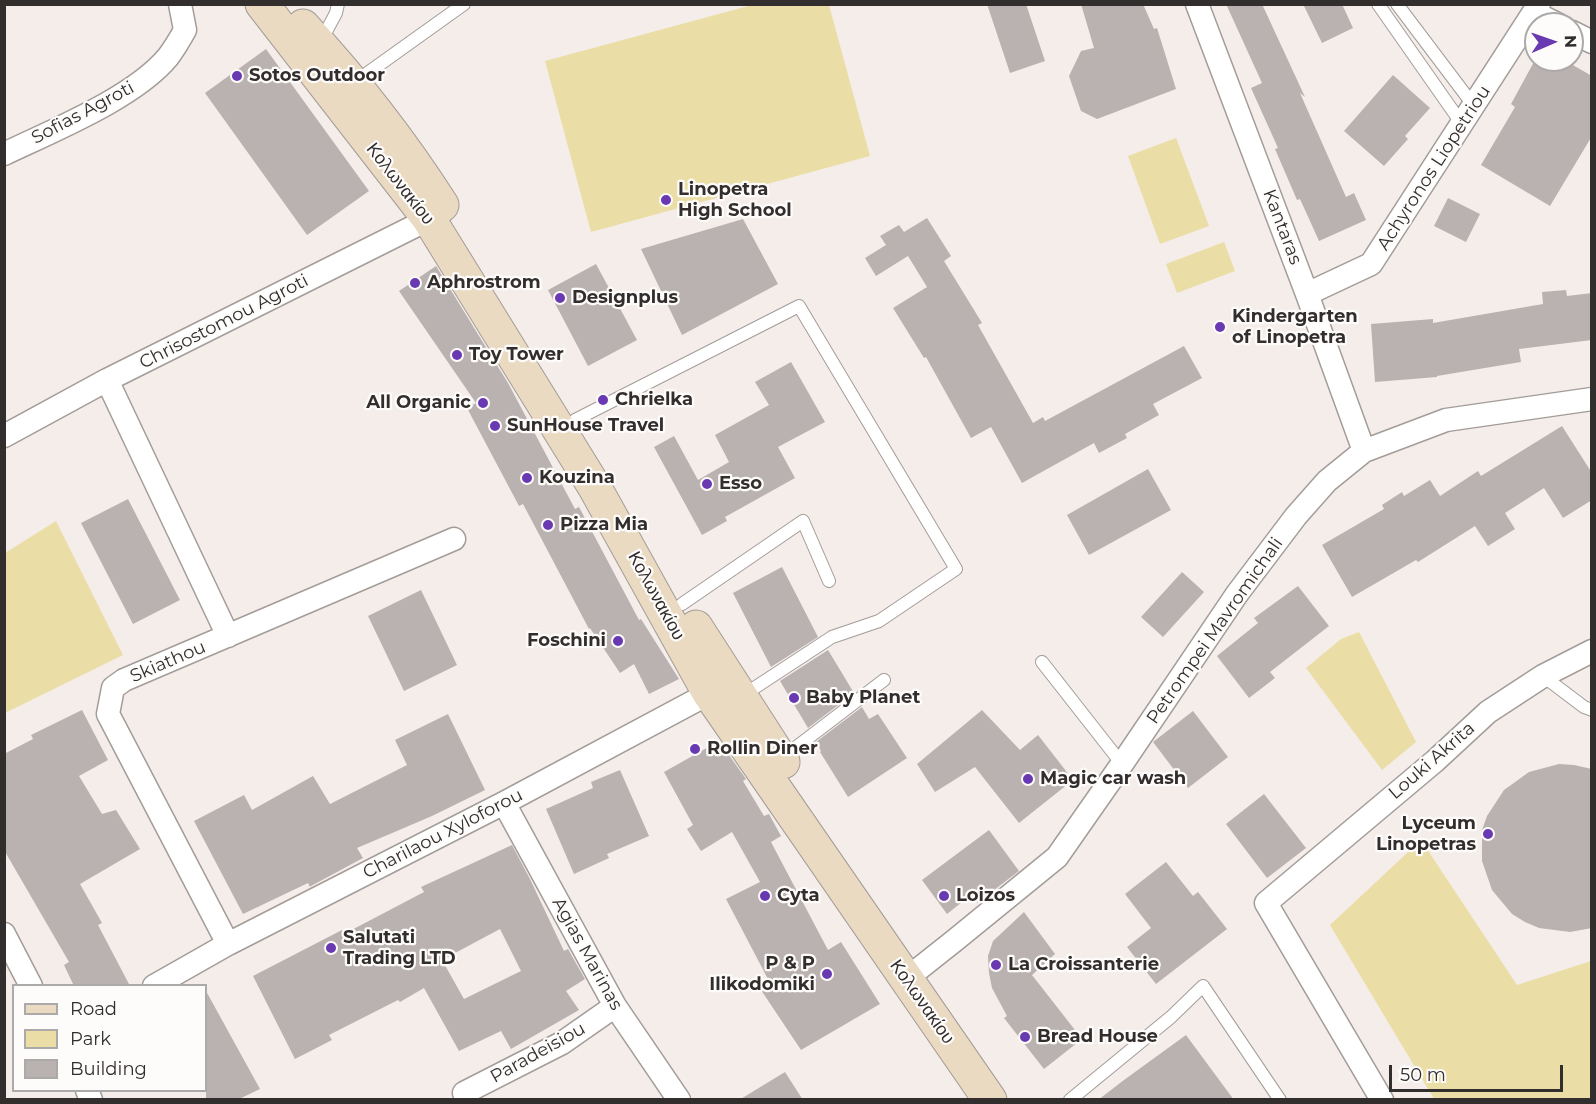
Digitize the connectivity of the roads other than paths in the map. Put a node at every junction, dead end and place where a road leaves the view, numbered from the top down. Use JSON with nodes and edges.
{"nodes":[{"id":1,"x":180,"y":4,"type":"edge"},
{"id":2,"x":262,"y":4,"type":"edge"},
{"id":3,"x":283,"y":4,"type":"edge"},
{"id":4,"x":338,"y":4,"type":"edge"},
{"id":5,"x":464,"y":4,"type":"edge"},
{"id":6,"x":1197,"y":4,"type":"edge"},
{"id":7,"x":1378,"y":4,"type":"edge"},
{"id":8,"x":1397,"y":4,"type":"edge"},
{"id":9,"x":1534,"y":7,"type":"edge"},
{"id":10,"x":320,"y":44,"type":"junction"},
{"id":11,"x":354,"y":83,"type":"junction"},
{"id":12,"x":1468,"y":115,"type":"junction"},
{"id":13,"x":4,"y":154,"type":"edge"},
{"id":14,"x":437,"y":215,"type":"junction"},
{"id":15,"x":1308,"y":294,"type":"junction"},
{"id":16,"x":107,"y":380,"type":"junction"},
{"id":17,"x":1592,"y":399,"type":"edge"},
{"id":18,"x":575,"y":420,"type":"junction"},
{"id":19,"x":4,"y":436,"type":"edge"},
{"id":20,"x":1364,"y":451,"type":"junction"},
{"id":21,"x":454,"y":539,"type":"dead end"},
{"id":22,"x":829,"y":581,"type":"dead end"},
{"id":23,"x":682,"y":604,"type":"junction"},
{"id":24,"x":228,"y":636,"type":"junction"},
{"id":25,"x":1592,"y":651,"type":"edge"},
{"id":26,"x":1042,"y":662,"type":"dead end"},
{"id":27,"x":1543,"y":676,"type":"junction"},
{"id":28,"x":884,"y":680,"type":"dead end"},
{"id":29,"x":727,"y":690,"type":"junction"},
{"id":30,"x":1592,"y":710,"type":"edge"},
{"id":31,"x":781,"y":759,"type":"junction"},
{"id":32,"x":1122,"y":764,"type":"junction"},
{"id":33,"x":504,"y":803,"type":"junction"},
{"id":34,"x":4,"y":934,"type":"edge"},
{"id":35,"x":228,"y":944,"type":"junction"},
{"id":36,"x":913,"y":974,"type":"junction"},
{"id":37,"x":30,"y":984,"type":"edge"},
{"id":38,"x":158,"y":984,"type":"edge"},
{"id":39,"x":615,"y":1006,"type":"junction"},
{"id":40,"x":468,"y":1100,"type":"edge"},
{"id":41,"x":679,"y":1100,"type":"edge"},
{"id":42,"x":990,"y":1100,"type":"edge"},
{"id":43,"x":1008,"y":1100,"type":"edge"},
{"id":44,"x":1070,"y":1100,"type":"edge"},
{"id":45,"x":1280,"y":1100,"type":"edge"},
{"id":46,"x":1382,"y":1100,"type":"edge"}],
"edges":[{"from":1,"to":13,"type":"street","name":"Sofias Agroti"},
{"from":2,"to":14,"type":"main road","name":"Κολωνακίου"},
{"from":3,"to":10,"type":"main road","name":"Κολωνακίου"},
{"from":4,"to":10,"type":"lane"},
{"from":5,"to":11,"type":"lane"},
{"from":6,"to":15,"type":"street","name":"Kantaras"},
{"from":7,"to":12,"type":"lane"},
{"from":8,"to":12,"type":"lane"},
{"from":9,"to":12,"type":"street","name":"Achyronos Liopetriou"},
{"from":10,"to":11,"type":"main road","name":"Κολωνακίου"},
{"from":11,"to":14,"type":"main road","name":"Κολωνακίου"},
{"from":12,"to":15,"type":"street","name":"Achyronos Liopetriou"},
{"from":14,"to":16,"type":"street","name":"Chrisostomou Agroti"},
{"from":14,"to":18,"type":"main road","name":"Κολωνακίου"},
{"from":14,"to":29,"type":"main road","name":"Κολωνακίου"},
{"from":15,"to":20,"type":"street","name":"Kantaras"},
{"from":16,"to":19,"type":"street","name":"Chrisostomou Agroti"},
{"from":16,"to":24,"type":"street"},
{"from":17,"to":20,"type":"street","name":"Petrompei Mavromichali"},
{"from":18,"to":23,"type":"main road","name":"Κολωνακίου"},
{"from":18,"to":29,"type":"lane"},
{"from":20,"to":32,"type":"street","name":"Petrompei Mavromichali"},
{"from":21,"to":24,"type":"street","name":"Skiathou"},
{"from":22,"to":23,"type":"lane"},
{"from":23,"to":29,"type":"main road","name":"Κολωνακίου"},
{"from":24,"to":35,"type":"street","name":"Skiathou"},
{"from":25,"to":27,"type":"street","name":"Louki Akrita"},
{"from":26,"to":32,"type":"lane"},
{"from":27,"to":30,"type":"lane"},
{"from":27,"to":46,"type":"street","name":"Louki Akrita"},
{"from":28,"to":31,"type":"lane"},
{"from":29,"to":31,"type":"main road","name":"Κολωνακίου"},
{"from":29,"to":33,"type":"street","name":"Charilaou Xyloforou"},
{"from":29,"to":36,"type":"main road","name":"Κολωνακίου"},
{"from":31,"to":36,"type":"main road","name":"Κολωνακίου"},
{"from":32,"to":36,"type":"street","name":"Petrompei Mavromichali"},
{"from":33,"to":35,"type":"street","name":"Charilaou Xyloforou"},
{"from":33,"to":39,"type":"street","name":"Agias Marinas"},
{"from":34,"to":37,"type":"street"},
{"from":35,"to":38,"type":"street","name":"Charilaou Xyloforou"},
{"from":36,"to":42,"type":"main road","name":"Κολωνακίου"},
{"from":36,"to":43,"type":"main road","name":"Κολωνακίου"},
{"from":39,"to":40,"type":"street","name":"Paradeisiou"},
{"from":39,"to":41,"type":"street","name":"Agias Marinas"},
{"from":44,"to":45,"type":"lane"}]}
